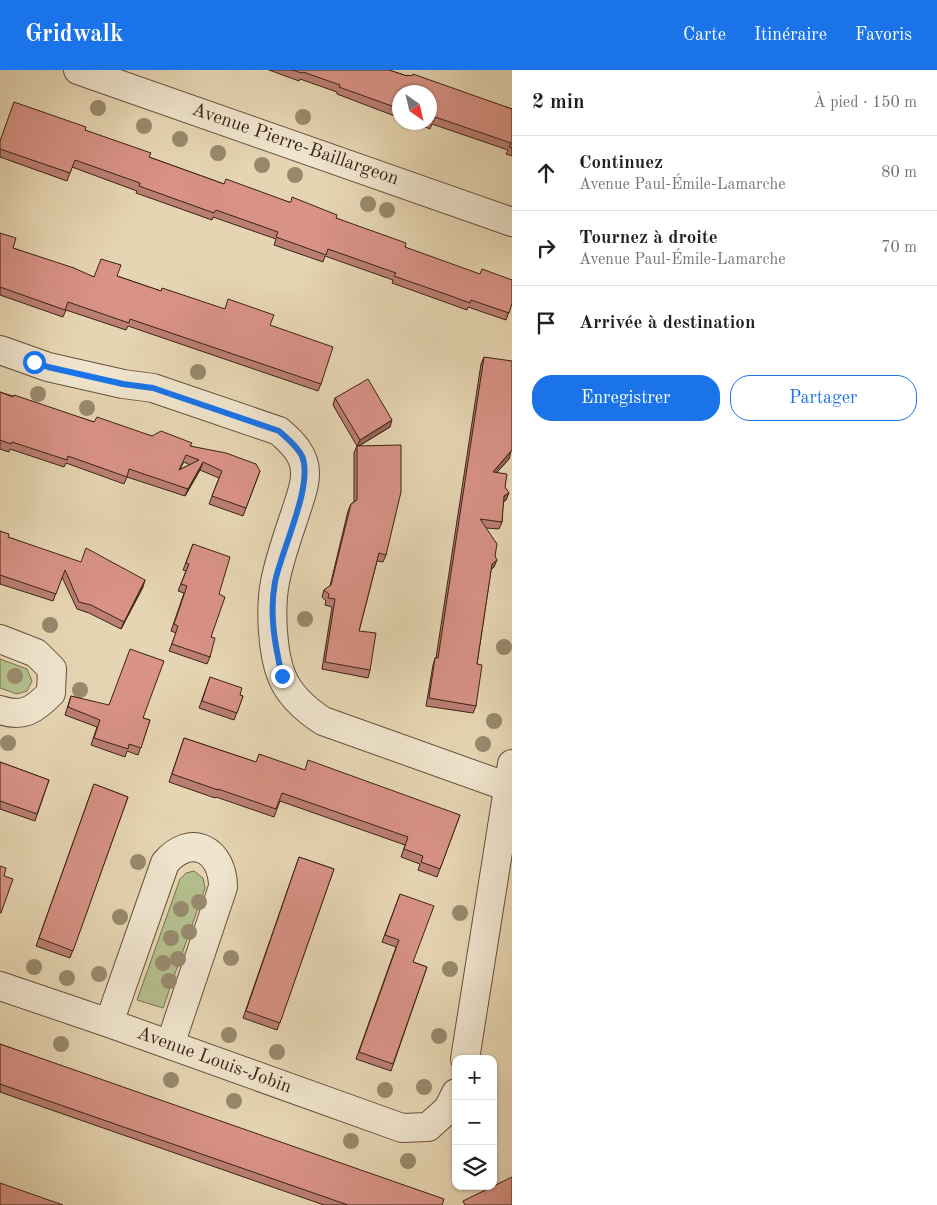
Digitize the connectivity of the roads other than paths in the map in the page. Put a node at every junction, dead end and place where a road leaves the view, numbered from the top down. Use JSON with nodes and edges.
{"nodes":[{"id":1,"x":78,"y":70,"type":"edge"},
{"id":2,"x":512,"y":222,"type":"edge"},
{"id":3,"x":0,"y":350,"type":"edge"},
{"id":4,"x":0,"y":639,"type":"edge"},
{"id":5,"x":0,"y":710,"type":"edge"},
{"id":6,"x":510,"y":776,"type":"edge"},
{"id":7,"x":502,"y":899,"type":"edge"},
{"id":8,"x":0,"y":986,"type":"edge"},
{"id":9,"x":109,"y":1023,"type":"junction"},
{"id":10,"x":170,"y":1045,"type":"junction"},
{"id":11,"x":466,"y":1055,"type":"edge"},
{"id":12,"x":452,"y":1100,"type":"edge"}],
"edges":[{"from":1,"to":2,"type":"street","name":"Avenue Pierre-Baillargeon"},
{"from":3,"to":6,"type":"street"},
{"from":4,"to":5,"type":"street"},
{"from":6,"to":7,"type":"street"},
{"from":7,"to":11,"type":"street"},
{"from":8,"to":9,"type":"street","name":"Avenue Louis-Jobin"},
{"from":9,"to":10,"type":"street","name":"Avenue Louis-Jobin"},
{"from":9,"to":10,"type":"street"},
{"from":10,"to":12,"type":"street","name":"Avenue Louis-Jobin"}]}
